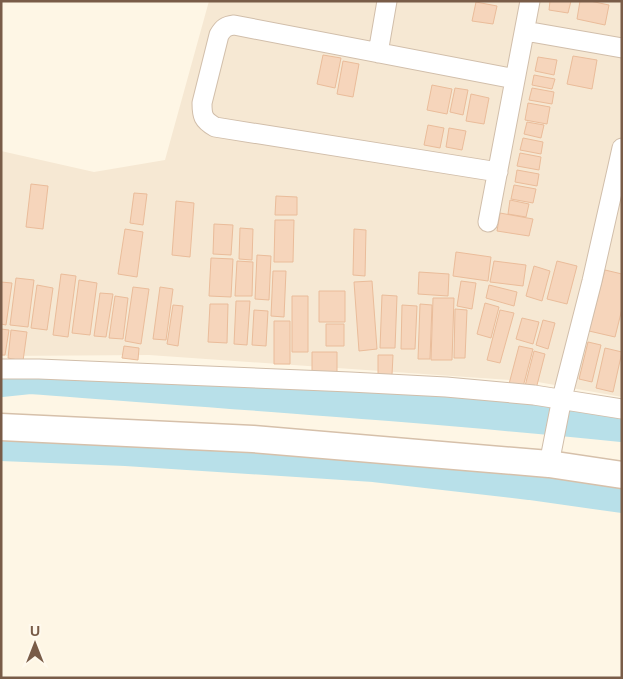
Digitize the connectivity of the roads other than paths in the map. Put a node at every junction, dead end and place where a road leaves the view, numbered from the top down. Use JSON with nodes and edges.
{"nodes":[{"id":1,"x":387,"y":1,"type":"edge"},
{"id":2,"x":530,"y":1,"type":"edge"},
{"id":3,"x":525,"y":32,"type":"junction"},
{"id":4,"x":622,"y":48,"type":"edge"},
{"id":5,"x":378,"y":52,"type":"junction"},
{"id":6,"x":515,"y":79,"type":"junction"},
{"id":7,"x":622,"y":148,"type":"edge"},
{"id":8,"x":498,"y":172,"type":"junction"},
{"id":9,"x":488,"y":222,"type":"dead end"},
{"id":10,"x":1,"y":369,"type":"edge"},
{"id":11,"x":561,"y":403,"type":"junction"},
{"id":12,"x":622,"y":409,"type":"edge"},
{"id":13,"x":1,"y":427,"type":"edge"},
{"id":14,"x":552,"y":454,"type":"junction"},
{"id":15,"x":622,"y":475,"type":"edge"}],
"edges":[{"from":1,"to":5,"type":"street"},
{"from":2,"to":3,"type":"street"},
{"from":3,"to":4,"type":"street"},
{"from":3,"to":6,"type":"street"},
{"from":5,"to":6,"type":"street"},
{"from":5,"to":8,"type":"street"},
{"from":6,"to":8,"type":"street"},
{"from":7,"to":11,"type":"street"},
{"from":8,"to":9,"type":"street"},
{"from":10,"to":11,"type":"street"},
{"from":11,"to":12,"type":"street"},
{"from":11,"to":14,"type":"street"},
{"from":13,"to":14,"type":"street"},
{"from":14,"to":15,"type":"street"}]}
